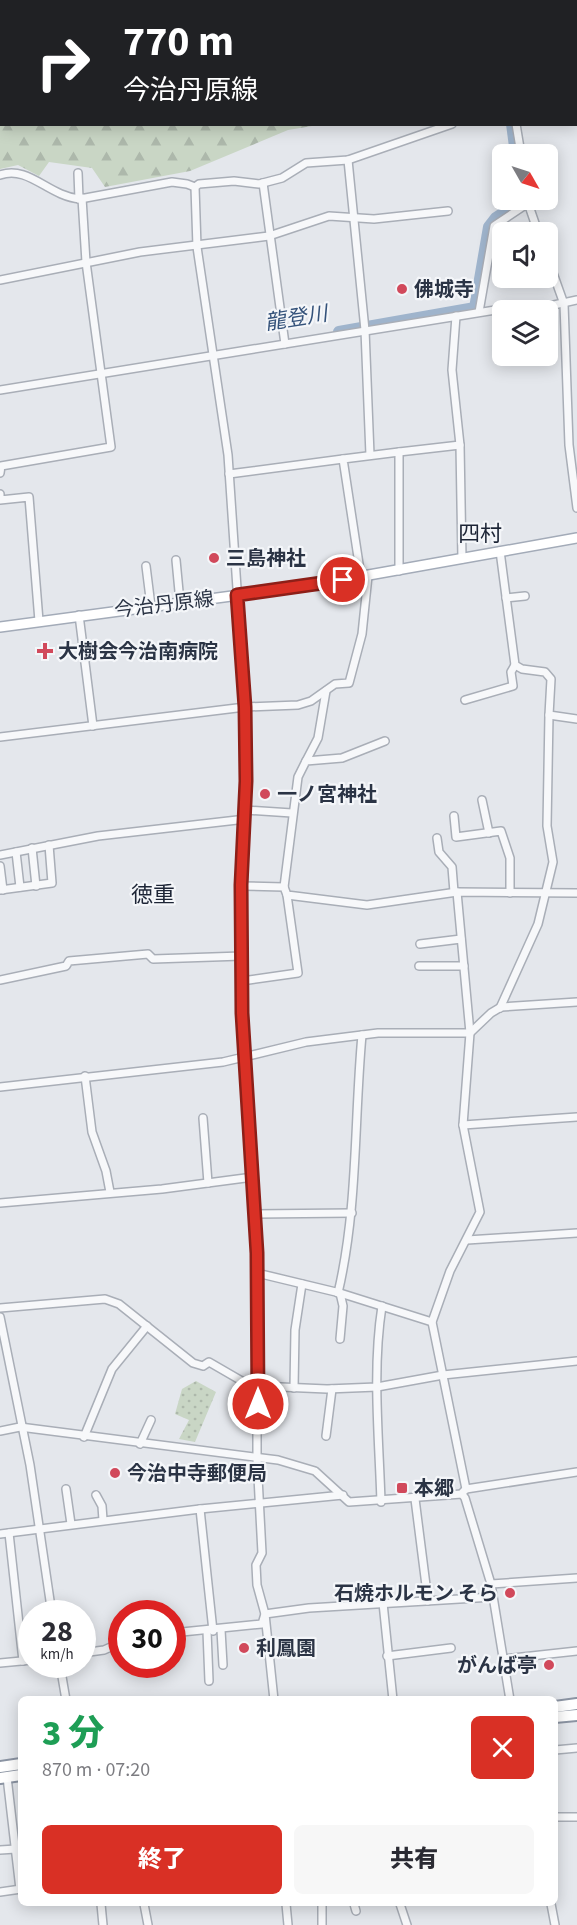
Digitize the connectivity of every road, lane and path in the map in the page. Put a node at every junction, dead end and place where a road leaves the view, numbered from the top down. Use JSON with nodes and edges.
{"nodes":[{"id":1,"x":446,"y":126,"type":"edge"},
{"id":2,"x":516,"y":126,"type":"edge"},
{"id":3,"x":519,"y":144,"type":"edge"},
{"id":4,"x":348,"y":160,"type":"junction"},
{"id":5,"x":78,"y":173,"type":"dead end"},
{"id":6,"x":0,"y":175,"type":"edge"},
{"id":7,"x":263,"y":183,"type":"junction"},
{"id":8,"x":195,"y":188,"type":"junction"},
{"id":9,"x":81,"y":198,"type":"junction"},
{"id":10,"x":516,"y":210,"type":"edge"},
{"id":11,"x":448,"y":211,"type":"dead end"},
{"id":12,"x":354,"y":217,"type":"junction"},
{"id":13,"x":269,"y":236,"type":"junction"},
{"id":14,"x":197,"y":247,"type":"junction"},
{"id":15,"x":86,"y":262,"type":"junction"},
{"id":16,"x":0,"y":280,"type":"edge"},
{"id":17,"x":558,"y":288,"type":"edge"},
{"id":18,"x":577,"y":300,"type":"edge"},
{"id":19,"x":564,"y":304,"type":"junction"},
{"id":20,"x":479,"y":312,"type":"junction"},
{"id":21,"x":456,"y":316,"type":"junction"},
{"id":22,"x":365,"y":330,"type":"junction"},
{"id":23,"x":285,"y":343,"type":"junction"},
{"id":24,"x":213,"y":356,"type":"junction"},
{"id":25,"x":103,"y":375,"type":"junction"},
{"id":26,"x":0,"y":390,"type":"edge"},
{"id":27,"x":577,"y":442,"type":"edge"},
{"id":28,"x":568,"y":443,"type":"junction"},
{"id":29,"x":460,"y":446,"type":"junction"},
{"id":30,"x":399,"y":452,"type":"junction"},
{"id":31,"x":370,"y":455,"type":"junction"},
{"id":32,"x":343,"y":459,"type":"junction"},
{"id":33,"x":0,"y":473,"type":"edge"},
{"id":34,"x":229,"y":474,"type":"junction"},
{"id":35,"x":575,"y":481,"type":"edge"},
{"id":36,"x":0,"y":494,"type":"edge"},
{"id":37,"x":577,"y":508,"type":"edge"},
{"id":38,"x":577,"y":538,"type":"edge"},
{"id":39,"x":500,"y":551,"type":"junction"},
{"id":40,"x":462,"y":559,"type":"junction"},
{"id":41,"x":176,"y":560,"type":"dead end"},
{"id":42,"x":146,"y":566,"type":"dead end"},
{"id":43,"x":399,"y":571,"type":"junction"},
{"id":44,"x":365,"y":576,"type":"junction"},
{"id":45,"x":237,"y":595,"type":"junction"},
{"id":46,"x":525,"y":596,"type":"dead end"},
{"id":47,"x":506,"y":598,"type":"junction"},
{"id":48,"x":180,"y":602,"type":"junction"},
{"id":49,"x":151,"y":606,"type":"junction"},
{"id":50,"x":80,"y":615,"type":"junction"},
{"id":51,"x":39,"y":621,"type":"junction"},
{"id":52,"x":0,"y":627,"type":"edge"},
{"id":53,"x":515,"y":665,"type":"junction"},
{"id":54,"x":327,"y":688,"type":"junction"},
{"id":55,"x":465,"y":700,"type":"dead end"},
{"id":56,"x":245,"y":707,"type":"junction"},
{"id":57,"x":549,"y":715,"type":"junction"},
{"id":58,"x":577,"y":719,"type":"edge"},
{"id":59,"x":93,"y":726,"type":"junction"},
{"id":60,"x":0,"y":737,"type":"edge"},
{"id":61,"x":385,"y":741,"type":"dead end"},
{"id":62,"x":306,"y":761,"type":"junction"},
{"id":63,"x":482,"y":800,"type":"dead end"},
{"id":64,"x":246,"y":810,"type":"junction"},
{"id":65,"x":292,"y":813,"type":"junction"},
{"id":66,"x":454,"y":816,"type":"dead end"},
{"id":67,"x":246,"y":819,"type":"junction"},
{"id":68,"x":489,"y":833,"type":"junction"},
{"id":69,"x":437,"y":838,"type":"dead end"},
{"id":70,"x":49,"y":845,"type":"junction"},
{"id":71,"x":32,"y":848,"type":"junction"},
{"id":72,"x":16,"y":852,"type":"junction"},
{"id":73,"x":0,"y":855,"type":"edge"},
{"id":74,"x":0,"y":866,"type":"edge"},
{"id":75,"x":241,"y":885,"type":"junction"},
{"id":76,"x":36,"y":886,"type":"junction"},
{"id":77,"x":284,"y":887,"type":"junction"},
{"id":78,"x":20,"y":888,"type":"junction"},
{"id":79,"x":1,"y":890,"type":"edge"},
{"id":80,"x":456,"y":892,"type":"junction"},
{"id":81,"x":510,"y":893,"type":"junction"},
{"id":82,"x":577,"y":893,"type":"edge"},
{"id":83,"x":545,"y":894,"type":"junction"},
{"id":84,"x":287,"y":895,"type":"junction"},
{"id":85,"x":461,"y":939,"type":"junction"},
{"id":86,"x":420,"y":944,"type":"dead end"},
{"id":87,"x":242,"y":956,"type":"junction"},
{"id":88,"x":419,"y":966,"type":"dead end"},
{"id":89,"x":464,"y":966,"type":"junction"},
{"id":90,"x":0,"y":980,"type":"edge"},
{"id":91,"x":242,"y":981,"type":"junction"},
{"id":92,"x":577,"y":1002,"type":"edge"},
{"id":93,"x":500,"y":1008,"type":"junction"},
{"id":94,"x":470,"y":1033,"type":"junction"},
{"id":95,"x":362,"y":1035,"type":"junction"},
{"id":96,"x":243,"y":1056,"type":"junction"},
{"id":97,"x":85,"y":1076,"type":"junction"},
{"id":98,"x":0,"y":1087,"type":"edge"},
{"id":99,"x":577,"y":1117,"type":"edge"},
{"id":100,"x":203,"y":1118,"type":"dead end"},
{"id":101,"x":463,"y":1125,"type":"junction"},
{"id":102,"x":253,"y":1177,"type":"junction"},
{"id":103,"x":208,"y":1183,"type":"junction"},
{"id":104,"x":110,"y":1192,"type":"junction"},
{"id":105,"x":0,"y":1203,"type":"edge"},
{"id":106,"x":352,"y":1213,"type":"junction"},
{"id":107,"x":255,"y":1214,"type":"junction"},
{"id":108,"x":577,"y":1233,"type":"edge"},
{"id":109,"x":467,"y":1240,"type":"junction"},
{"id":110,"x":257,"y":1273,"type":"junction"},
{"id":111,"x":302,"y":1284,"type":"junction"},
{"id":112,"x":339,"y":1293,"type":"junction"},
{"id":113,"x":382,"y":1306,"type":"junction"},
{"id":114,"x":0,"y":1308,"type":"edge"},
{"id":115,"x":0,"y":1317,"type":"edge"},
{"id":116,"x":432,"y":1322,"type":"junction"},
{"id":117,"x":147,"y":1326,"type":"junction"},
{"id":118,"x":340,"y":1339,"type":"dead end"},
{"id":119,"x":577,"y":1361,"type":"edge"},
{"id":120,"x":443,"y":1375,"type":"junction"},
{"id":121,"x":258,"y":1386,"type":"junction"},
{"id":122,"x":377,"y":1387,"type":"junction"},
{"id":123,"x":294,"y":1388,"type":"junction"},
{"id":124,"x":332,"y":1389,"type":"junction"},
{"id":125,"x":151,"y":1420,"type":"dead end"},
{"id":126,"x":20,"y":1427,"type":"junction"},
{"id":127,"x":0,"y":1431,"type":"edge"},
{"id":128,"x":326,"y":1436,"type":"dead end"},
{"id":129,"x":84,"y":1437,"type":"junction"},
{"id":130,"x":140,"y":1444,"type":"junction"},
{"id":131,"x":257,"y":1458,"type":"junction"},
{"id":132,"x":577,"y":1472,"type":"edge"},
{"id":133,"x":66,"y":1490,"type":"dead end"},
{"id":134,"x":464,"y":1492,"type":"junction"},
{"id":135,"x":96,"y":1495,"type":"dead end"},
{"id":136,"x":343,"y":1495,"type":"junction"},
{"id":137,"x":415,"y":1499,"type":"junction"},
{"id":138,"x":381,"y":1502,"type":"junction"},
{"id":139,"x":259,"y":1503,"type":"junction"},
{"id":140,"x":200,"y":1509,"type":"junction"},
{"id":141,"x":103,"y":1520,"type":"junction"},
{"id":142,"x":71,"y":1524,"type":"junction"},
{"id":143,"x":38,"y":1528,"type":"junction"},
{"id":144,"x":9,"y":1533,"type":"junction"},
{"id":145,"x":0,"y":1534,"type":"edge"},
{"id":146,"x":577,"y":1578,"type":"edge"},
{"id":147,"x":491,"y":1584,"type":"junction"},
{"id":148,"x":493,"y":1597,"type":"junction"},
{"id":149,"x":50,"y":1600,"type":"edge"},
{"id":150,"x":429,"y":1600,"type":"junction"},
{"id":151,"x":383,"y":1603,"type":"junction"},
{"id":152,"x":265,"y":1614,"type":"junction"},
{"id":153,"x":18,"y":1615,"type":"edge"},
{"id":154,"x":221,"y":1630,"type":"junction"},
{"id":155,"x":210,"y":1631,"type":"junction"},
{"id":156,"x":186,"y":1632,"type":"edge"},
{"id":157,"x":451,"y":1648,"type":"dead end"},
{"id":158,"x":577,"y":1651,"type":"edge"},
{"id":159,"x":387,"y":1656,"type":"junction"},
{"id":160,"x":503,"y":1659,"type":"junction"},
{"id":161,"x":18,"y":1661,"type":"edge"},
{"id":162,"x":0,"y":1663,"type":"edge"},
{"id":163,"x":223,"y":1665,"type":"dead end"},
{"id":164,"x":62,"y":1678,"type":"edge"},
{"id":165,"x":209,"y":1682,"type":"dead end"},
{"id":166,"x":65,"y":1696,"type":"edge"},
{"id":167,"x":274,"y":1696,"type":"edge"},
{"id":168,"x":392,"y":1696,"type":"edge"},
{"id":169,"x":509,"y":1696,"type":"edge"},
{"id":170,"x":577,"y":1704,"type":"edge"},
{"id":171,"x":558,"y":1707,"type":"edge"},
{"id":172,"x":577,"y":1715,"type":"edge"},
{"id":173,"x":558,"y":1717,"type":"edge"},
{"id":174,"x":577,"y":1748,"type":"edge"},
{"id":175,"x":558,"y":1750,"type":"edge"},
{"id":176,"x":18,"y":1764,"type":"edge"},
{"id":177,"x":0,"y":1767,"type":"edge"},
{"id":178,"x":18,"y":1775,"type":"edge"},
{"id":179,"x":3,"y":1777,"type":"edge"},
{"id":180,"x":558,"y":1817,"type":"edge"},
{"id":181,"x":577,"y":1817,"type":"edge"},
{"id":182,"x":16,"y":1849,"type":"junction"},
{"id":183,"x":0,"y":1850,"type":"edge"},
{"id":184,"x":18,"y":1865,"type":"edge"},
{"id":185,"x":18,"y":1889,"type":"edge"},
{"id":186,"x":0,"y":1892,"type":"edge"},
{"id":187,"x":101,"y":1906,"type":"edge"},
{"id":188,"x":144,"y":1906,"type":"edge"},
{"id":189,"x":286,"y":1906,"type":"edge"},
{"id":190,"x":322,"y":1906,"type":"edge"},
{"id":191,"x":401,"y":1906,"type":"edge"},
{"id":192,"x":551,"y":1906,"type":"edge"},
{"id":193,"x":103,"y":1925,"type":"edge"},
{"id":194,"x":148,"y":1925,"type":"edge"},
{"id":195,"x":288,"y":1925,"type":"edge"},
{"id":196,"x":322,"y":1925,"type":"edge"},
{"id":197,"x":407,"y":1925,"type":"edge"},
{"id":198,"x":555,"y":1925,"type":"edge"}],
"edges":[{"from":1,"to":4,"type":"street"},
{"from":2,"to":3,"type":"street"},
{"from":4,"to":7,"type":"street"},
{"from":4,"to":12,"type":"street"},
{"from":5,"to":9,"type":"street"},
{"from":6,"to":9,"type":"street"},
{"from":7,"to":8,"type":"street"},
{"from":7,"to":13,"type":"street"},
{"from":8,"to":9,"type":"street"},
{"from":8,"to":14,"type":"street"},
{"from":9,"to":15,"type":"street"},
{"from":10,"to":20,"type":"street"},
{"from":11,"to":12,"type":"street"},
{"from":12,"to":13,"type":"street"},
{"from":12,"to":22,"type":"street"},
{"from":13,"to":14,"type":"street"},
{"from":13,"to":23,"type":"street"},
{"from":14,"to":15,"type":"street"},
{"from":14,"to":24,"type":"street"},
{"from":15,"to":16,"type":"street"},
{"from":15,"to":25,"type":"street"},
{"from":17,"to":19,"type":"street"},
{"from":18,"to":19,"type":"street"},
{"from":19,"to":20,"type":"street"},
{"from":19,"to":28,"type":"street"},
{"from":20,"to":21,"type":"street"},
{"from":21,"to":22,"type":"street"},
{"from":21,"to":29,"type":"street"},
{"from":22,"to":23,"type":"street"},
{"from":22,"to":31,"type":"street"},
{"from":23,"to":24,"type":"street"},
{"from":24,"to":25,"type":"street"},
{"from":24,"to":34,"type":"street"},
{"from":25,"to":26,"type":"street"},
{"from":25,"to":33,"type":"street"},
{"from":27,"to":28,"type":"street"},
{"from":28,"to":35,"type":"street"},
{"from":29,"to":30,"type":"street"},
{"from":29,"to":40,"type":"street"},
{"from":30,"to":31,"type":"street"},
{"from":30,"to":43,"type":"street"},
{"from":31,"to":32,"type":"street"},
{"from":32,"to":34,"type":"street"},
{"from":32,"to":44,"type":"street"},
{"from":34,"to":45,"type":"street"},
{"from":35,"to":37,"type":"street"},
{"from":36,"to":51,"type":"street"},
{"from":38,"to":39,"type":"main road","name":"今治丹原線"},
{"from":39,"to":40,"type":"main road","name":"今治丹原線"},
{"from":39,"to":47,"type":"street"},
{"from":40,"to":43,"type":"main road","name":"今治丹原線"},
{"from":41,"to":48,"type":"street"},
{"from":42,"to":49,"type":"street"},
{"from":43,"to":44,"type":"main road","name":"今治丹原線"},
{"from":44,"to":45,"type":"main road","name":"今治丹原線"},
{"from":44,"to":54,"type":"street"},
{"from":45,"to":48,"type":"main road","name":"今治丹原線"},
{"from":45,"to":56,"type":"street"},
{"from":46,"to":47,"type":"street"},
{"from":47,"to":53,"type":"street"},
{"from":48,"to":49,"type":"main road","name":"今治丹原線"},
{"from":49,"to":50,"type":"main road","name":"今治丹原線"},
{"from":50,"to":51,"type":"main road","name":"今治丹原線"},
{"from":50,"to":59,"type":"street"},
{"from":51,"to":52,"type":"main road","name":"今治丹原線"},
{"from":53,"to":55,"type":"street"},
{"from":53,"to":57,"type":"street"},
{"from":54,"to":56,"type":"street"},
{"from":54,"to":62,"type":"street"},
{"from":56,"to":59,"type":"street"},
{"from":56,"to":64,"type":"street"},
{"from":57,"to":58,"type":"street"},
{"from":57,"to":83,"type":"street"},
{"from":59,"to":60,"type":"street"},
{"from":61,"to":62,"type":"street"},
{"from":62,"to":65,"type":"street"},
{"from":63,"to":68,"type":"street"},
{"from":64,"to":65,"type":"street"},
{"from":64,"to":67,"type":"street"},
{"from":65,"to":77,"type":"street"},
{"from":66,"to":68,"type":"street"},
{"from":67,"to":70,"type":"street"},
{"from":67,"to":75,"type":"street"},
{"from":68,"to":81,"type":"street"},
{"from":69,"to":80,"type":"street"},
{"from":70,"to":71,"type":"street"},
{"from":70,"to":76,"type":"street"},
{"from":71,"to":72,"type":"street"},
{"from":71,"to":76,"type":"street"},
{"from":72,"to":73,"type":"street"},
{"from":72,"to":78,"type":"street"},
{"from":74,"to":79,"type":"street"},
{"from":75,"to":77,"type":"street"},
{"from":75,"to":87,"type":"street"},
{"from":76,"to":78,"type":"street"},
{"from":77,"to":84,"type":"street"},
{"from":78,"to":79,"type":"street"},
{"from":80,"to":81,"type":"street"},
{"from":80,"to":84,"type":"street"},
{"from":80,"to":85,"type":"street"},
{"from":81,"to":83,"type":"street"},
{"from":82,"to":83,"type":"street"},
{"from":83,"to":93,"type":"street"},
{"from":84,"to":91,"type":"street"},
{"from":85,"to":86,"type":"street"},
{"from":85,"to":89,"type":"street"},
{"from":87,"to":90,"type":"street"},
{"from":87,"to":91,"type":"street"},
{"from":88,"to":89,"type":"street"},
{"from":89,"to":94,"type":"street"},
{"from":91,"to":96,"type":"street"},
{"from":92,"to":93,"type":"street"},
{"from":93,"to":94,"type":"street"},
{"from":94,"to":95,"type":"street"},
{"from":94,"to":101,"type":"street"},
{"from":95,"to":96,"type":"street"},
{"from":95,"to":106,"type":"street"},
{"from":96,"to":97,"type":"street"},
{"from":96,"to":102,"type":"street"},
{"from":97,"to":98,"type":"street"},
{"from":97,"to":104,"type":"street"},
{"from":99,"to":101,"type":"street"},
{"from":100,"to":103,"type":"street"},
{"from":101,"to":109,"type":"street"},
{"from":102,"to":103,"type":"street"},
{"from":102,"to":107,"type":"street"},
{"from":103,"to":104,"type":"street"},
{"from":104,"to":105,"type":"street"},
{"from":106,"to":107,"type":"street"},
{"from":106,"to":112,"type":"street"},
{"from":107,"to":110,"type":"street"},
{"from":108,"to":109,"type":"street"},
{"from":109,"to":116,"type":"street"},
{"from":110,"to":111,"type":"street"},
{"from":110,"to":121,"type":"street"},
{"from":111,"to":112,"type":"street"},
{"from":111,"to":123,"type":"street"},
{"from":112,"to":113,"type":"street"},
{"from":112,"to":118,"type":"street"},
{"from":113,"to":116,"type":"street"},
{"from":113,"to":122,"type":"street"},
{"from":114,"to":117,"type":"street"},
{"from":115,"to":126,"type":"street"},
{"from":116,"to":120,"type":"street"},
{"from":117,"to":121,"type":"street"},
{"from":117,"to":129,"type":"street"},
{"from":119,"to":120,"type":"street"},
{"from":120,"to":122,"type":"street"},
{"from":120,"to":134,"type":"street"},
{"from":121,"to":123,"type":"street"},
{"from":121,"to":131,"type":"street"},
{"from":122,"to":124,"type":"street"},
{"from":122,"to":138,"type":"street"},
{"from":123,"to":124,"type":"street"},
{"from":124,"to":128,"type":"street"},
{"from":125,"to":130,"type":"street"},
{"from":126,"to":127,"type":"street"},
{"from":126,"to":129,"type":"street"},
{"from":126,"to":143,"type":"street"},
{"from":129,"to":130,"type":"street"},
{"from":130,"to":131,"type":"street"},
{"from":131,"to":136,"type":"street"},
{"from":131,"to":139,"type":"street"},
{"from":132,"to":134,"type":"street"},
{"from":133,"to":142,"type":"street"},
{"from":134,"to":137,"type":"street"},
{"from":134,"to":147,"type":"street"},
{"from":135,"to":141,"type":"street"},
{"from":136,"to":138,"type":"street"},
{"from":136,"to":139,"type":"street"},
{"from":137,"to":138,"type":"street"},
{"from":137,"to":150,"type":"street"},
{"from":139,"to":140,"type":"street"},
{"from":139,"to":152,"type":"street"},
{"from":140,"to":141,"type":"street"},
{"from":140,"to":155,"type":"street"},
{"from":141,"to":142,"type":"street"},
{"from":142,"to":143,"type":"street"},
{"from":143,"to":144,"type":"street"},
{"from":143,"to":149,"type":"street"},
{"from":144,"to":145,"type":"street"},
{"from":144,"to":153,"type":"street"},
{"from":146,"to":147,"type":"street"},
{"from":147,"to":148,"type":"street"},
{"from":148,"to":150,"type":"street"},
{"from":148,"to":160,"type":"street"},
{"from":150,"to":151,"type":"street"},
{"from":151,"to":152,"type":"street"},
{"from":151,"to":159,"type":"street"},
{"from":152,"to":154,"type":"street"},
{"from":152,"to":167,"type":"street"},
{"from":154,"to":155,"type":"street"},
{"from":154,"to":163,"type":"street"},
{"from":155,"to":156,"type":"street"},
{"from":155,"to":165,"type":"street"},
{"from":157,"to":159,"type":"street"},
{"from":158,"to":160,"type":"street"},
{"from":159,"to":168,"type":"street"},
{"from":160,"to":169,"type":"street"},
{"from":161,"to":162,"type":"street"},
{"from":164,"to":166,"type":"street"},
{"from":170,"to":171,"type":"highway"},
{"from":172,"to":173,"type":"highway"},
{"from":174,"to":175,"type":"street"},
{"from":176,"to":177,"type":"highway"},
{"from":178,"to":179,"type":"highway"},
{"from":179,"to":182,"type":"street"},
{"from":180,"to":181,"type":"street"},
{"from":182,"to":183,"type":"street"},
{"from":182,"to":184,"type":"street"},
{"from":185,"to":186,"type":"street"},
{"from":187,"to":193,"type":"street"},
{"from":188,"to":194,"type":"street"},
{"from":189,"to":195,"type":"street"},
{"from":190,"to":196,"type":"street"},
{"from":191,"to":197,"type":"street"},
{"from":192,"to":198,"type":"street"}]}
